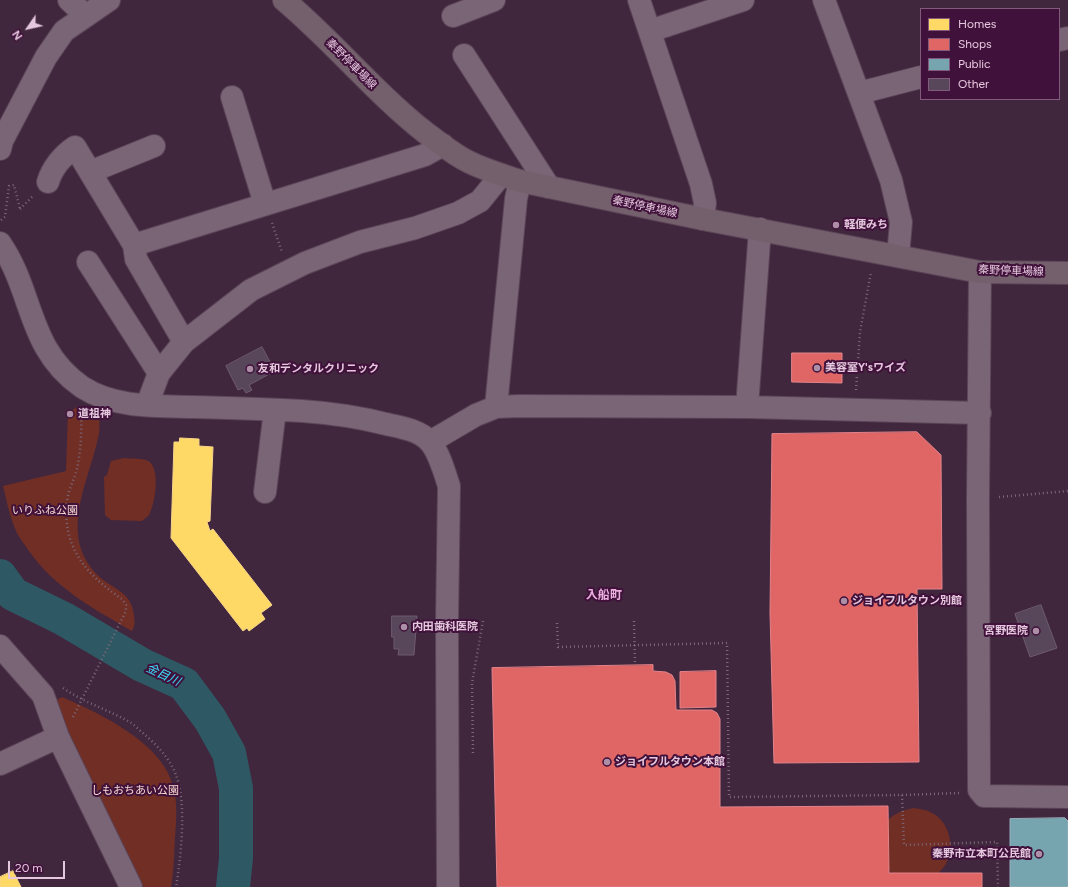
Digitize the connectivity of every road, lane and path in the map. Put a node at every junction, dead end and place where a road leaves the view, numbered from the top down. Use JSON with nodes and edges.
{"nodes":[{"id":1,"x":69,"y":0,"type":"edge"},
{"id":2,"x":108,"y":0,"type":"edge"},
{"id":3,"x":284,"y":0,"type":"edge"},
{"id":4,"x":494,"y":0,"type":"edge"},
{"id":5,"x":639,"y":0,"type":"edge"},
{"id":6,"x":742,"y":0,"type":"edge"},
{"id":7,"x":824,"y":0,"type":"edge"},
{"id":8,"x":86,"y":16,"type":"junction"},
{"id":9,"x":453,"y":16,"type":"dead end"},
{"id":10,"x":650,"y":31,"type":"junction"},
{"id":11,"x":464,"y":55,"type":"dead end"},
{"id":12,"x":920,"y":77,"type":"edge"},
{"id":13,"x":859,"y":93,"type":"junction"},
{"id":14,"x":232,"y":97,"type":"dead end"},
{"id":15,"x":443,"y":145,"type":"junction"},
{"id":16,"x":154,"y":146,"type":"dead end"},
{"id":17,"x":0,"y":149,"type":"edge"},
{"id":18,"x":90,"y":172,"type":"junction"},
{"id":19,"x":510,"y":178,"type":"junction"},
{"id":20,"x":48,"y":182,"type":"dead end"},
{"id":21,"x":549,"y":187,"type":"junction"},
{"id":22,"x":31,"y":198,"type":"dead end"},
{"id":23,"x":265,"y":204,"type":"junction"},
{"id":24,"x":703,"y":219,"type":"junction"},
{"id":25,"x":1,"y":220,"type":"dead end"},
{"id":26,"x":760,"y":229,"type":"junction"},
{"id":27,"x":0,"y":243,"type":"edge"},
{"id":28,"x":134,"y":246,"type":"junction"},
{"id":29,"x":874,"y":251,"type":"junction"},
{"id":30,"x":898,"y":256,"type":"junction"},
{"id":31,"x":88,"y":262,"type":"dead end"},
{"id":32,"x":288,"y":271,"type":"junction"},
{"id":33,"x":980,"y":272,"type":"junction"},
{"id":34,"x":1068,"y":273,"type":"edge"},
{"id":35,"x":184,"y":342,"type":"junction"},
{"id":36,"x":159,"y":374,"type":"junction"},
{"id":37,"x":147,"y":405,"type":"junction"},
{"id":38,"x":81,"y":406,"type":"dead end"},
{"id":39,"x":496,"y":407,"type":"junction"},
{"id":40,"x":747,"y":407,"type":"junction"},
{"id":41,"x":276,"y":410,"type":"junction"},
{"id":42,"x":854,"y":410,"type":"junction"},
{"id":43,"x":980,"y":413,"type":"junction"},
{"id":44,"x":430,"y":442,"type":"junction"},
{"id":45,"x":1068,"y":491,"type":"edge"},
{"id":46,"x":265,"y":492,"type":"dead end"},
{"id":47,"x":978,"y":499,"type":"junction"},
{"id":48,"x":483,"y":621,"type":"dead end"},
{"id":49,"x":634,"y":621,"type":"dead end"},
{"id":50,"x":557,"y":623,"type":"dead end"},
{"id":51,"x":634,"y":645,"type":"junction"},
{"id":52,"x":0,"y":646,"type":"edge"},
{"id":53,"x":635,"y":663,"type":"dead end"},
{"id":54,"x":81,"y":700,"type":"junction"},
{"id":55,"x":73,"y":715,"type":"dead end"},
{"id":56,"x":58,"y":737,"type":"junction"},
{"id":57,"x":473,"y":753,"type":"dead end"},
{"id":58,"x":0,"y":764,"type":"edge"},
{"id":59,"x":967,"y":792,"type":"dead end"},
{"id":60,"x":902,"y":795,"type":"junction"},
{"id":61,"x":1068,"y":797,"type":"edge"},
{"id":62,"x":131,"y":887,"type":"edge"},
{"id":63,"x":176,"y":887,"type":"edge"},
{"id":64,"x":448,"y":887,"type":"edge"},
{"id":65,"x":998,"y":887,"type":"edge"}],
"edges":[{"from":1,"to":8,"type":"street"},
{"from":2,"to":8,"type":"street"},
{"from":3,"to":15,"type":"main road","name":"秦野停車場線"},
{"from":4,"to":9,"type":"street"},
{"from":5,"to":10,"type":"street"},
{"from":6,"to":10,"type":"street"},
{"from":7,"to":13,"type":"street"},
{"from":8,"to":17,"type":"street"},
{"from":10,"to":24,"type":"street"},
{"from":11,"to":21,"type":"street"},
{"from":12,"to":13,"type":"street"},
{"from":13,"to":30,"type":"street"},
{"from":14,"to":23,"type":"street"},
{"from":15,"to":19,"type":"main road","name":"秦野停車場線"},
{"from":15,"to":23,"type":"street"},
{"from":16,"to":18,"type":"street"},
{"from":18,"to":20,"type":"street"},
{"from":18,"to":28,"type":"street"},
{"from":19,"to":21,"type":"main road","name":"秦野停車場線"},
{"from":19,"to":32,"type":"street"},
{"from":19,"to":39,"type":"street"},
{"from":21,"to":24,"type":"main road","name":"秦野停車場線"},
{"from":22,"to":25,"type":"path"},
{"from":23,"to":28,"type":"street"},
{"from":23,"to":32,"type":"path"},
{"from":24,"to":26,"type":"main road","name":"秦野停車場線"},
{"from":26,"to":29,"type":"main road","name":"秦野停車場線"},
{"from":26,"to":40,"type":"street"},
{"from":27,"to":37,"type":"street"},
{"from":28,"to":35,"type":"street"},
{"from":29,"to":30,"type":"main road","name":"秦野停車場線"},
{"from":29,"to":42,"type":"path"},
{"from":30,"to":33,"type":"main road","name":"秦野停車場線"},
{"from":31,"to":36,"type":"street"},
{"from":32,"to":35,"type":"street"},
{"from":33,"to":34,"type":"main road","name":"秦野停車場線"},
{"from":33,"to":43,"type":"street"},
{"from":35,"to":36,"type":"street"},
{"from":36,"to":37,"type":"street"},
{"from":37,"to":41,"type":"street"},
{"from":38,"to":54,"type":"path"},
{"from":39,"to":40,"type":"street"},
{"from":39,"to":44,"type":"street"},
{"from":40,"to":42,"type":"street"},
{"from":41,"to":44,"type":"street"},
{"from":41,"to":46,"type":"street"},
{"from":42,"to":43,"type":"street"},
{"from":43,"to":47,"type":"street"},
{"from":44,"to":64,"type":"street"},
{"from":45,"to":47,"type":"path"},
{"from":47,"to":61,"type":"street"},
{"from":48,"to":57,"type":"path"},
{"from":49,"to":51,"type":"path"},
{"from":50,"to":51,"type":"path"},
{"from":51,"to":53,"type":"path"},
{"from":51,"to":60,"type":"path"},
{"from":52,"to":56,"type":"street"},
{"from":54,"to":55,"type":"path"},
{"from":54,"to":63,"type":"path"},
{"from":56,"to":58,"type":"street"},
{"from":56,"to":62,"type":"street"},
{"from":59,"to":60,"type":"path"},
{"from":60,"to":65,"type":"path"}]}
